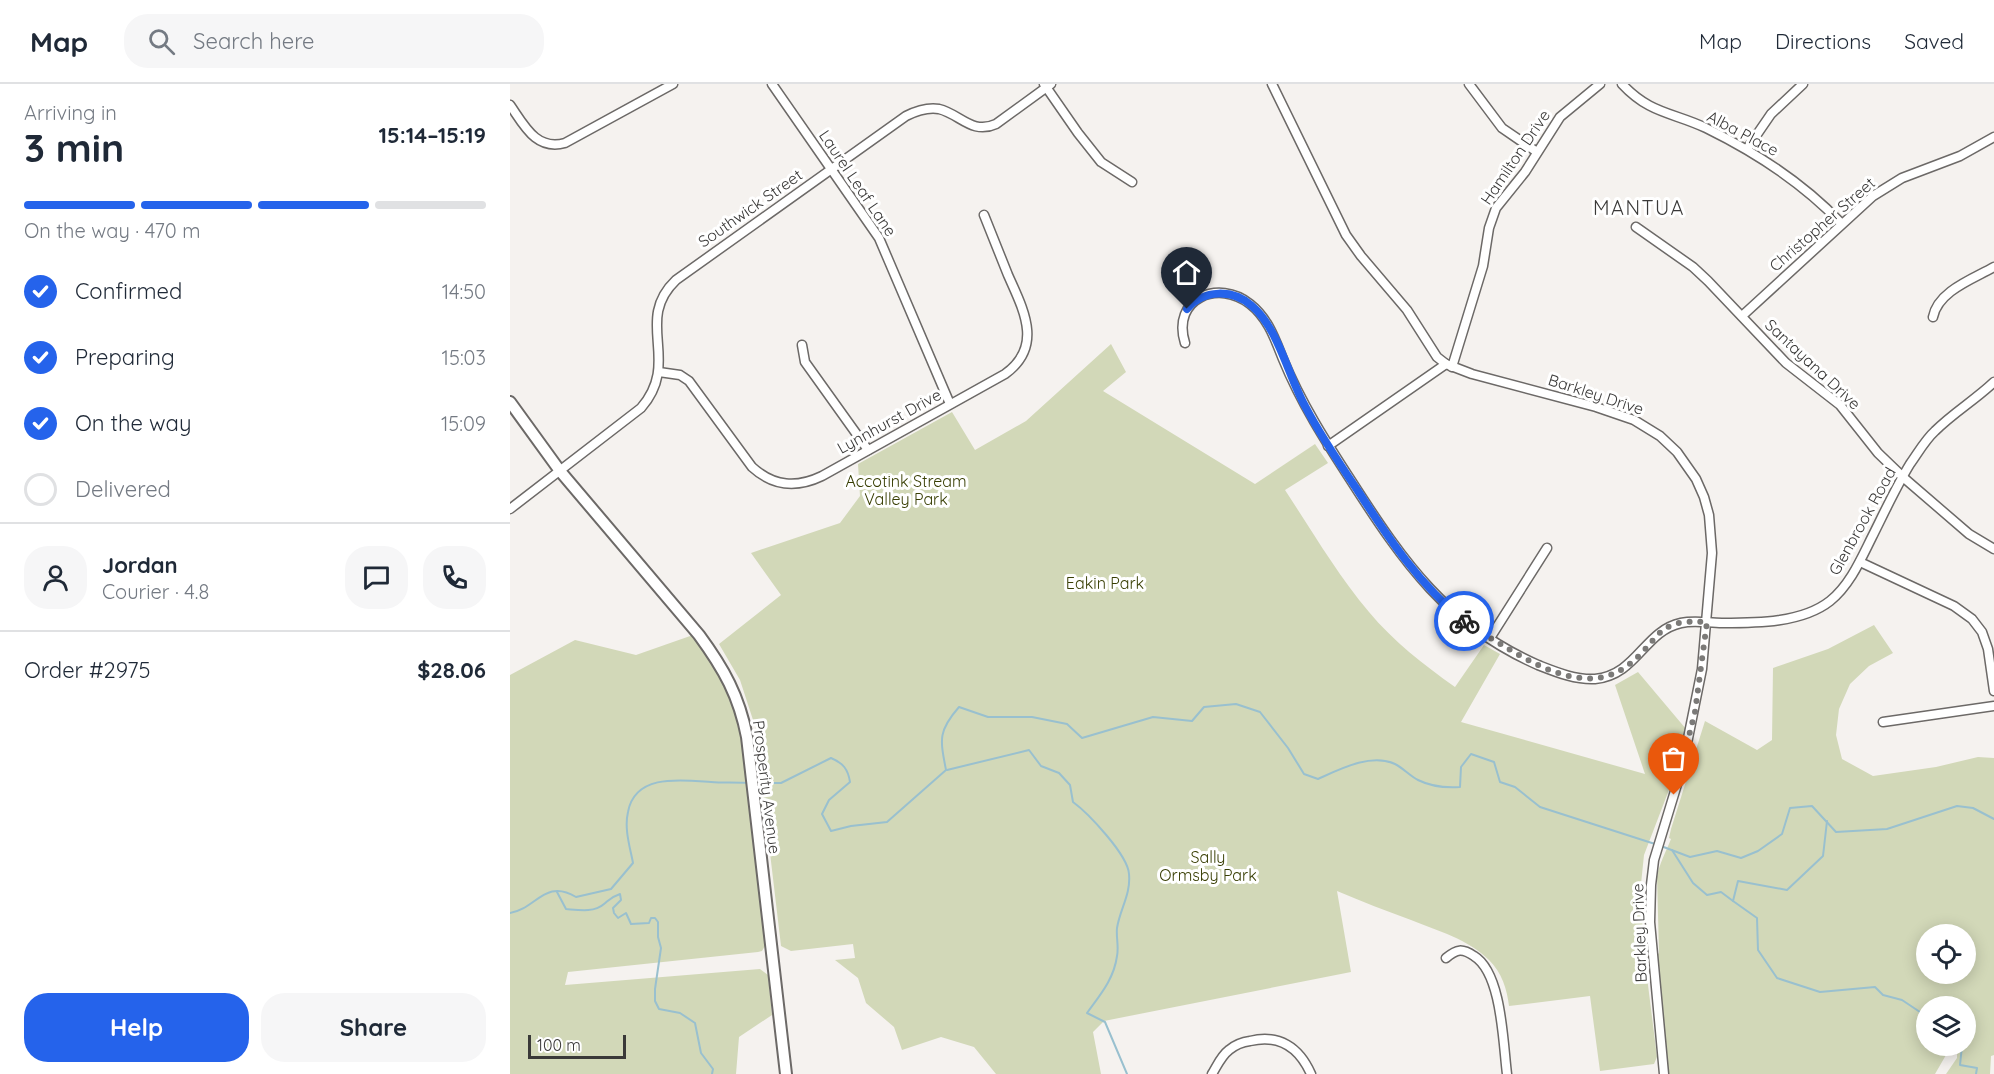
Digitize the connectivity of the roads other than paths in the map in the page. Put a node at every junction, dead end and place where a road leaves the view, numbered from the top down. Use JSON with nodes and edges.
{"nodes":[{"id":1,"x":673,"y":84,"type":"edge"},
{"id":2,"x":772,"y":84,"type":"edge"},
{"id":3,"x":1272,"y":84,"type":"edge"},
{"id":4,"x":1469,"y":84,"type":"edge"},
{"id":5,"x":1600,"y":84,"type":"edge"},
{"id":6,"x":1622,"y":84,"type":"edge"},
{"id":7,"x":1803,"y":84,"type":"edge"},
{"id":8,"x":1047,"y":85,"type":"edge"},
{"id":9,"x":510,"y":105,"type":"edge"},
{"id":10,"x":1994,"y":137,"type":"edge"},
{"id":11,"x":1747,"y":149,"type":"junction"},
{"id":12,"x":1537,"y":152,"type":"junction"},
{"id":13,"x":831,"y":168,"type":"junction"},
{"id":14,"x":1132,"y":182,"type":"dead end"},
{"id":15,"x":984,"y":215,"type":"dead end"},
{"id":16,"x":1841,"y":223,"type":"junction"},
{"id":17,"x":1636,"y":227,"type":"dead end"},
{"id":18,"x":1994,"y":267,"type":"edge"},
{"id":19,"x":1742,"y":316,"type":"junction"},
{"id":20,"x":1933,"y":317,"type":"dead end"},
{"id":21,"x":1185,"y":343,"type":"dead end"},
{"id":22,"x":802,"y":345,"type":"dead end"},
{"id":23,"x":1449,"y":366,"type":"junction"},
{"id":24,"x":659,"y":372,"type":"junction"},
{"id":25,"x":1994,"y":382,"type":"edge"},
{"id":26,"x":510,"y":402,"type":"edge"},
{"id":27,"x":950,"y":404,"type":"junction"},
{"id":28,"x":1328,"y":446,"type":"junction"},
{"id":29,"x":868,"y":450,"type":"junction"},
{"id":30,"x":560,"y":471,"type":"junction"},
{"id":31,"x":1904,"y":478,"type":"junction"},
{"id":32,"x":510,"y":509,"type":"edge"},
{"id":33,"x":1547,"y":548,"type":"dead end"},
{"id":34,"x":1994,"y":549,"type":"edge"},
{"id":35,"x":1860,"y":562,"type":"junction"},
{"id":36,"x":1707,"y":622,"type":"junction"},
{"id":37,"x":1490,"y":638,"type":"junction"},
{"id":38,"x":1994,"y":691,"type":"edge"},
{"id":39,"x":1994,"y":706,"type":"edge"},
{"id":40,"x":1883,"y":722,"type":"dead end"},
{"id":41,"x":1446,"y":958,"type":"dead end"},
{"id":42,"x":786,"y":1074,"type":"edge"},
{"id":43,"x":1212,"y":1074,"type":"edge"},
{"id":44,"x":1311,"y":1074,"type":"edge"},
{"id":45,"x":1507,"y":1074,"type":"edge"},
{"id":46,"x":1664,"y":1074,"type":"edge"}],
"edges":[{"from":1,"to":9,"type":"street"},
{"from":2,"to":13,"type":"street","name":"Laurel Leaf Lane"},
{"from":3,"to":23,"type":"street"},
{"from":4,"to":12,"type":"street"},
{"from":5,"to":12,"type":"street","name":"Hamilton Drive"},
{"from":6,"to":11,"type":"street","name":"Alba Place"},
{"from":7,"to":11,"type":"street"},
{"from":8,"to":13,"type":"street","name":"Southwick Street"},
{"from":8,"to":14,"type":"street"},
{"from":10,"to":16,"type":"street","name":"Christopher Street"},
{"from":11,"to":16,"type":"street","name":"Alba Place"},
{"from":12,"to":23,"type":"street","name":"Hamilton Drive"},
{"from":13,"to":24,"type":"street","name":"Southwick Street"},
{"from":13,"to":27,"type":"street","name":"Laurel Leaf Lane"},
{"from":15,"to":27,"type":"street","name":"Lynnhurst Drive"},
{"from":16,"to":19,"type":"street","name":"Christopher Street"},
{"from":17,"to":19,"type":"street","name":"Santayana Drive"},
{"from":18,"to":20,"type":"street"},
{"from":19,"to":31,"type":"street","name":"Santayana Drive"},
{"from":21,"to":28,"type":"street","name":"Glenbrook Road"},
{"from":22,"to":29,"type":"street"},
{"from":23,"to":28,"type":"street"},
{"from":23,"to":36,"type":"street","name":"Barkley Drive"},
{"from":24,"to":29,"type":"street","name":"Lynnhurst Drive"},
{"from":24,"to":30,"type":"street","name":"Southwick Street"},
{"from":25,"to":31,"type":"street","name":"Glenbrook Road"},
{"from":26,"to":30,"type":"main road","name":"Prosperity Avenue"},
{"from":27,"to":29,"type":"street","name":"Lynnhurst Drive"},
{"from":28,"to":37,"type":"street","name":"Glenbrook Road"},
{"from":30,"to":32,"type":"street","name":"Southwick Street"},
{"from":30,"to":42,"type":"main road","name":"Prosperity Avenue"},
{"from":31,"to":34,"type":"street","name":"Santayana Drive"},
{"from":31,"to":35,"type":"street","name":"Glenbrook Road"},
{"from":33,"to":37,"type":"street"},
{"from":35,"to":36,"type":"street","name":"Glenbrook Road"},
{"from":35,"to":38,"type":"street"},
{"from":36,"to":37,"type":"street","name":"Glenbrook Road"},
{"from":36,"to":46,"type":"street","name":"Barkley Drive"},
{"from":39,"to":40,"type":"street"},
{"from":41,"to":45,"type":"street"},
{"from":43,"to":44,"type":"street"}]}
